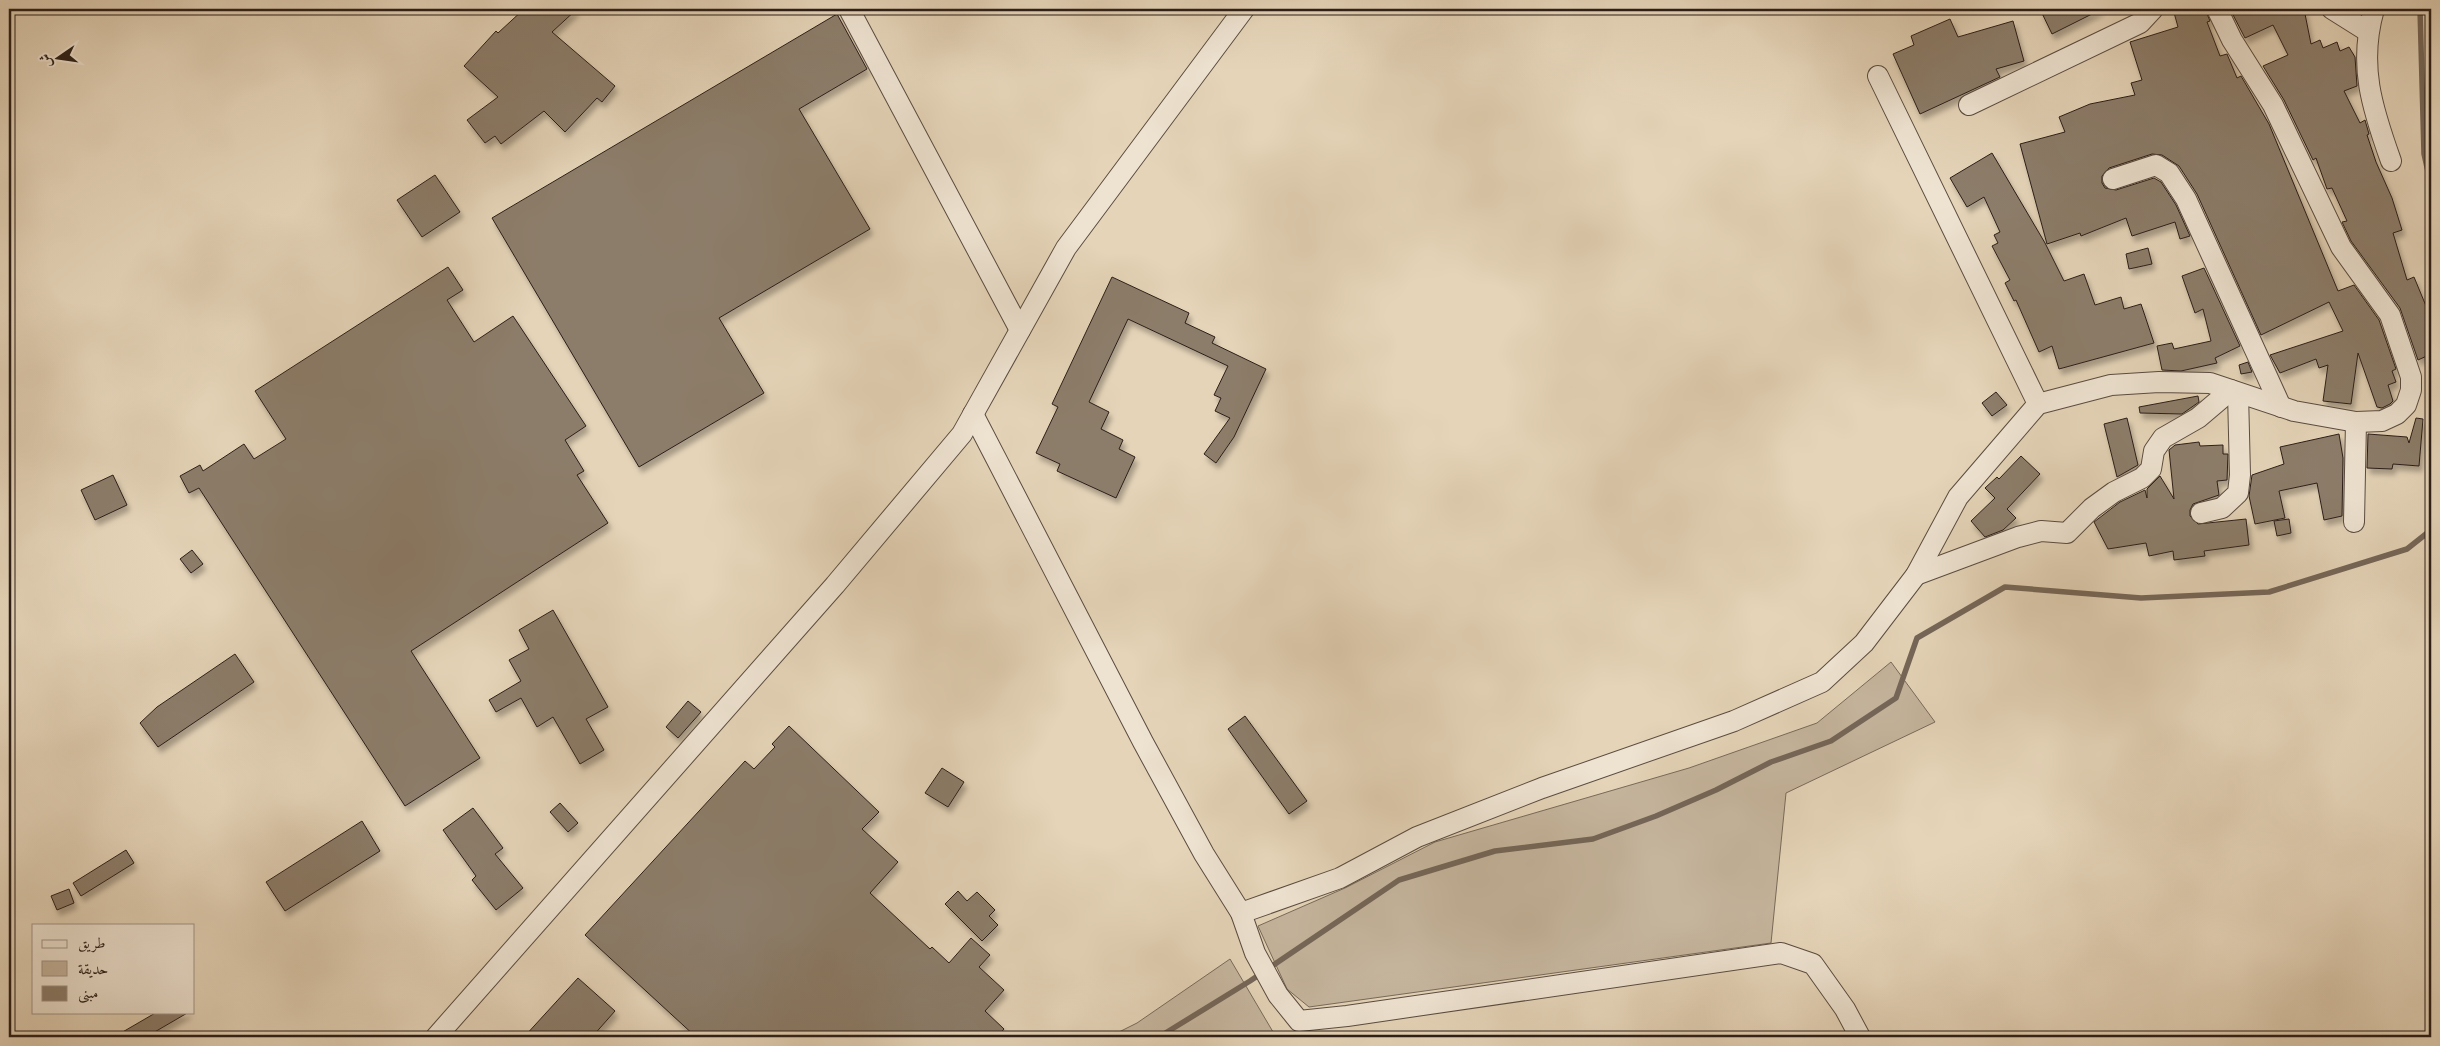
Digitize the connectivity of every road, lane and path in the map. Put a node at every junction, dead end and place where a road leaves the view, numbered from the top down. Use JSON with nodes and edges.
{"nodes":[{"id":1,"x":849,"y":9,"type":"edge"},
{"id":2,"x":1244,"y":9,"type":"edge"},
{"id":3,"x":2153,"y":9,"type":"edge"},
{"id":4,"x":2217,"y":9,"type":"edge"},
{"id":5,"x":2332,"y":9,"type":"edge"},
{"id":6,"x":2374,"y":9,"type":"edge"},
{"id":7,"x":2368,"y":31,"type":"junction"},
{"id":8,"x":1878,"y":76,"type":"dead end"},
{"id":9,"x":1969,"y":104,"type":"dead end"},
{"id":10,"x":2391,"y":160,"type":"dead end"},
{"id":11,"x":2113,"y":179,"type":"dead end"},
{"id":12,"x":1020,"y":330,"type":"junction"},
{"id":13,"x":2234,"y":392,"type":"junction"},
{"id":14,"x":2038,"y":404,"type":"junction"},
{"id":15,"x":2281,"y":407,"type":"junction"},
{"id":16,"x":973,"y":414,"type":"junction"},
{"id":17,"x":2356,"y":422,"type":"junction"},
{"id":18,"x":2201,"y":513,"type":"dead end"},
{"id":19,"x":2354,"y":522,"type":"dead end"},
{"id":20,"x":1916,"y":575,"type":"junction"},
{"id":21,"x":1242,"y":913,"type":"junction"},
{"id":22,"x":436,"y":1037,"type":"edge"},
{"id":23,"x":1860,"y":1037,"type":"edge"}],
"edges":[{"from":1,"to":12,"type":"street"},
{"from":2,"to":12,"type":"street"},
{"from":3,"to":9,"type":"street"},
{"from":4,"to":17,"type":"street"},
{"from":5,"to":7,"type":"street"},
{"from":6,"to":7,"type":"street"},
{"from":7,"to":10,"type":"street"},
{"from":8,"to":14,"type":"street"},
{"from":11,"to":15,"type":"street"},
{"from":12,"to":16,"type":"street"},
{"from":13,"to":14,"type":"street"},
{"from":13,"to":15,"type":"street"},
{"from":13,"to":18,"type":"street"},
{"from":13,"to":20,"type":"street"},
{"from":14,"to":20,"type":"street"},
{"from":15,"to":17,"type":"street"},
{"from":16,"to":21,"type":"street"},
{"from":16,"to":22,"type":"street"},
{"from":17,"to":19,"type":"street"},
{"from":20,"to":21,"type":"street"},
{"from":21,"to":23,"type":"street"}]}
